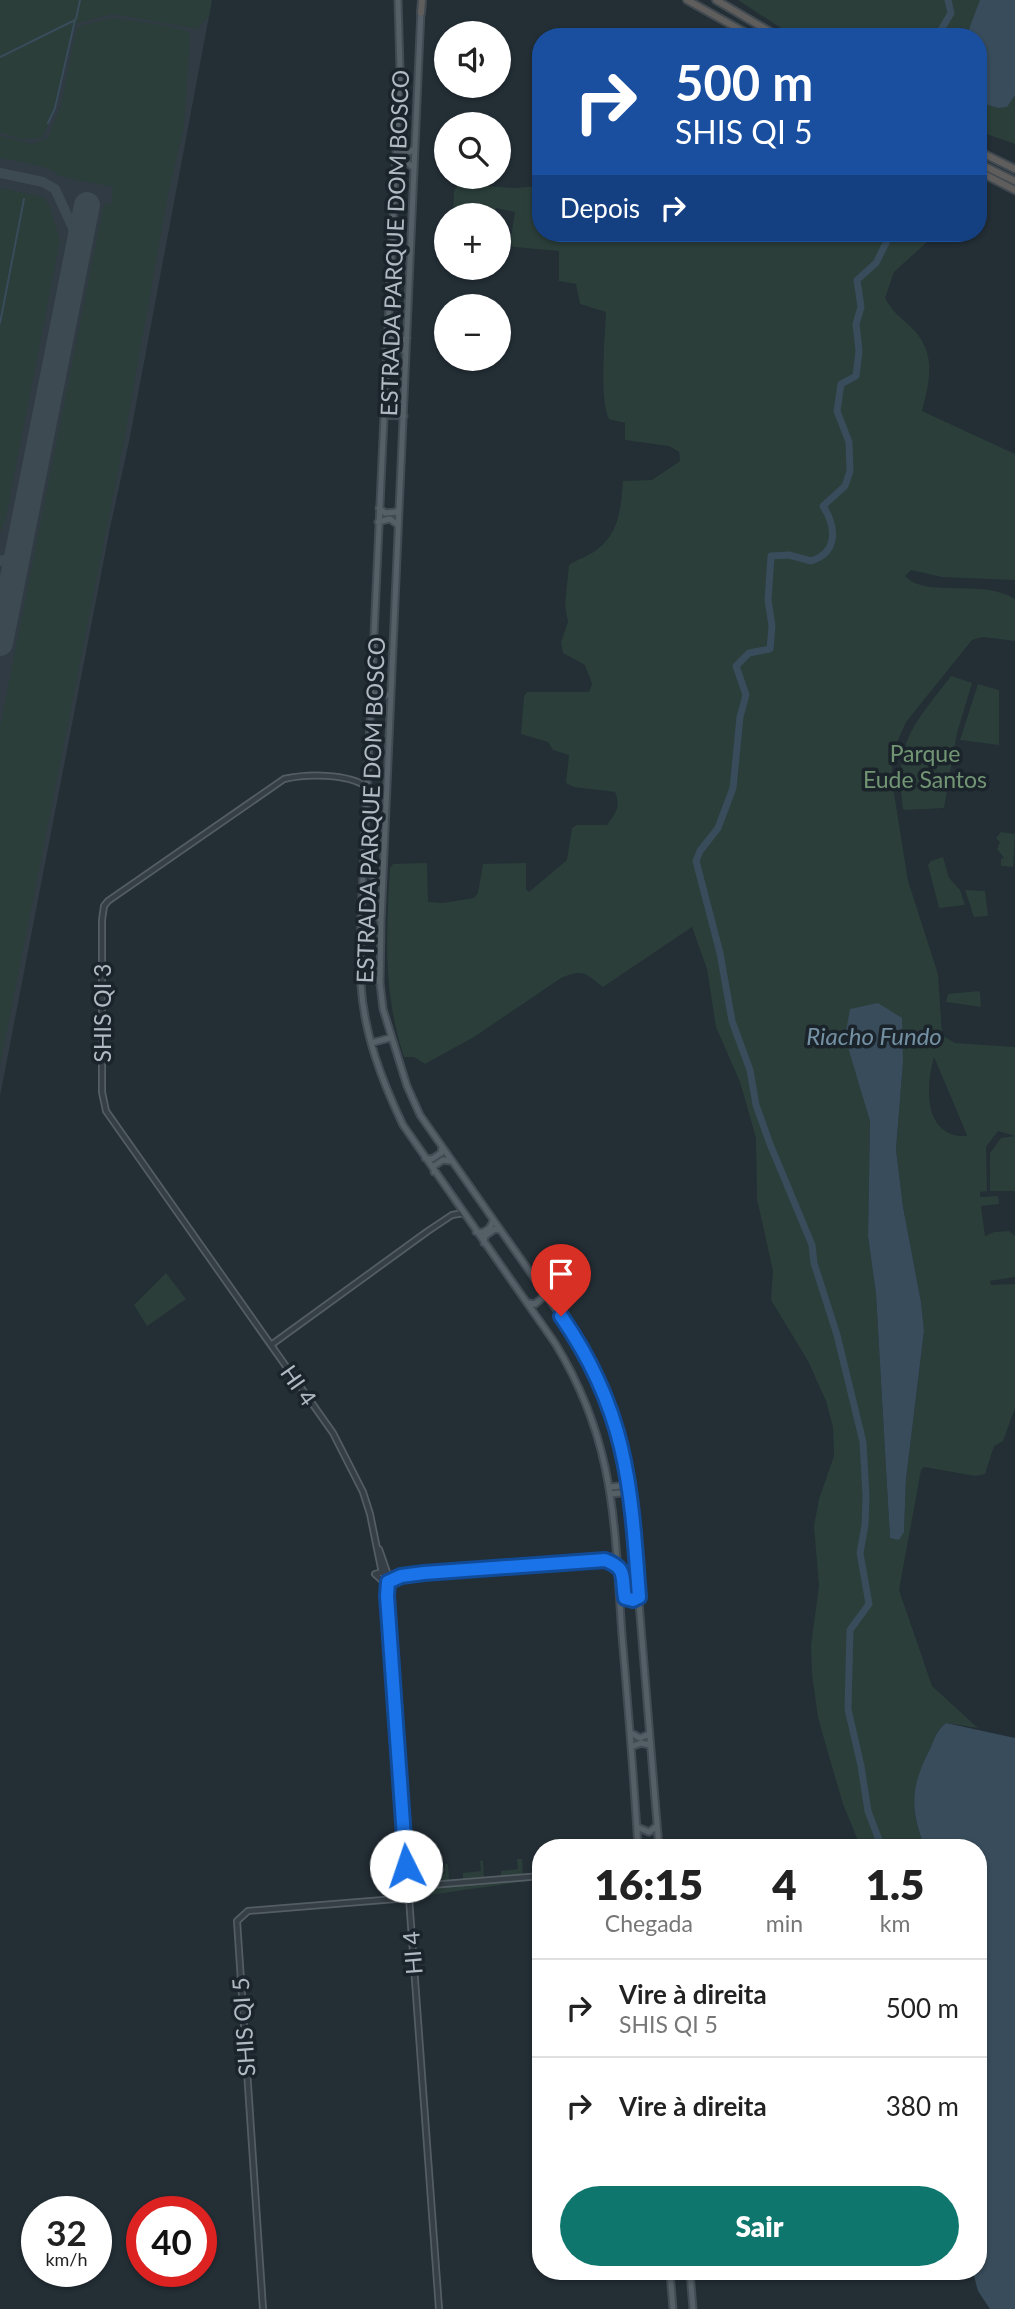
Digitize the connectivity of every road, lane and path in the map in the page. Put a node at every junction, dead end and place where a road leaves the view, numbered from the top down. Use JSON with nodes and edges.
{"nodes":[{"id":1,"x":398,"y":0,"type":"edge"},
{"id":2,"x":421,"y":0,"type":"edge"},
{"id":3,"x":687,"y":0,"type":"edge"},
{"id":4,"x":716,"y":0,"type":"edge"},
{"id":5,"x":421,"y":13,"type":"joint"},
{"id":6,"x":737,"y":28,"type":"edge"},
{"id":7,"x":764,"y":28,"type":"edge"},
{"id":8,"x":396,"y":144,"type":"junction"},
{"id":9,"x":415,"y":149,"type":"junction"},
{"id":10,"x":987,"y":156,"type":"edge"},
{"id":11,"x":395,"y":167,"type":"junction"},
{"id":12,"x":987,"y":167,"type":"edge"},
{"id":13,"x":1015,"y":167,"type":"edge"},
{"id":14,"x":414,"y":168,"type":"junction"},
{"id":15,"x":987,"y":176,"type":"edge"},
{"id":16,"x":1015,"y":181,"type":"edge"},
{"id":17,"x":1015,"y":190,"type":"edge"},
{"id":18,"x":387,"y":335,"type":"junction"},
{"id":19,"x":407,"y":338,"type":"junction"},
{"id":20,"x":386,"y":347,"type":"junction"},
{"id":21,"x":407,"y":352,"type":"junction"},
{"id":22,"x":383,"y":415,"type":"junction"},
{"id":23,"x":404,"y":416,"type":"junction"},
{"id":24,"x":379,"y":508,"type":"junction"},
{"id":25,"x":399,"y":508,"type":"junction"},
{"id":26,"x":378,"y":522,"type":"junction"},
{"id":27,"x":398,"y":525,"type":"junction"},
{"id":28,"x":371,"y":694,"type":"junction"},
{"id":29,"x":390,"y":695,"type":"junction"},
{"id":30,"x":368,"y":773,"type":"junction"},
{"id":31,"x":353,"y":779,"type":"junction"},
{"id":32,"x":367,"y":787,"type":"junction"},
{"id":33,"x":363,"y":867,"type":"junction"},
{"id":34,"x":383,"y":874,"type":"junction"},
{"id":35,"x":361,"y":905,"type":"junction"},
{"id":36,"x":382,"y":906,"type":"junction"},
{"id":37,"x":361,"y":919,"type":"junction"},
{"id":38,"x":381,"y":921,"type":"junction"},
{"id":39,"x":380,"y":983,"type":"junction"},
{"id":40,"x":361,"y":986,"type":"junction"},
{"id":41,"x":390,"y":1038,"type":"junction"},
{"id":42,"x":371,"y":1043,"type":"junction"},
{"id":43,"x":442,"y":1147,"type":"junction"},
{"id":44,"x":425,"y":1158,"type":"junction"},
{"id":45,"x":450,"y":1161,"type":"junction"},
{"id":46,"x":435,"y":1173,"type":"junction"},
{"id":47,"x":458,"y":1205,"type":"junction"},
{"id":48,"x":464,"y":1213,"type":"junction"},
{"id":49,"x":452,"y":1215,"type":"junction"},
{"id":50,"x":493,"y":1220,"type":"junction"},
{"id":51,"x":500,"y":1230,"type":"junction"},
{"id":52,"x":476,"y":1232,"type":"junction"},
{"id":53,"x":484,"y":1244,"type":"junction"},
{"id":54,"x":544,"y":1293,"type":"junction"},
{"id":55,"x":549,"y":1300,"type":"junction"},
{"id":56,"x":529,"y":1303,"type":"junction"},
{"id":57,"x":534,"y":1311,"type":"junction"},
{"id":58,"x":271,"y":1345,"type":"junction"},
{"id":59,"x":278,"y":1354,"type":"joint"},
{"id":60,"x":630,"y":1488,"type":"junction"},
{"id":61,"x":610,"y":1490,"type":"junction"},
{"id":62,"x":617,"y":1554,"type":"junction"},
{"id":63,"x":605,"y":1560,"type":"junction"},
{"id":64,"x":618,"y":1566,"type":"junction"},
{"id":65,"x":387,"y":1577,"type":"junction"},
{"id":66,"x":639,"y":1597,"type":"junction"},
{"id":67,"x":631,"y":1733,"type":"junction"},
{"id":68,"x":650,"y":1734,"type":"junction"},
{"id":69,"x":650,"y":1745,"type":"junction"},
{"id":70,"x":631,"y":1747,"type":"junction"},
{"id":71,"x":657,"y":1826,"type":"junction"},
{"id":72,"x":637,"y":1827,"type":"junction"},
{"id":73,"x":638,"y":1839,"type":"edge"},
{"id":74,"x":658,"y":1839,"type":"edge"},
{"id":75,"x":532,"y":1877,"type":"edge"},
{"id":76,"x":407,"y":1886,"type":"junction"},
{"id":77,"x":408,"y":1898,"type":"junction"},
{"id":78,"x":671,"y":2280,"type":"edge"},
{"id":79,"x":691,"y":2280,"type":"edge"},
{"id":80,"x":263,"y":2309,"type":"edge"},
{"id":81,"x":439,"y":2309,"type":"edge"},
{"id":82,"x":673,"y":2309,"type":"edge"},
{"id":83,"x":693,"y":2309,"type":"edge"}],
"edges":[{"from":1,"to":8,"type":"main road","name":"ESTRADA PARQUE DOM BOSCO"},
{"from":2,"to":5,"type":"highway"},
{"from":3,"to":6,"type":"highway"},
{"from":4,"to":7,"type":"highway"},
{"from":5,"to":9,"type":"main road","name":"ESTRADA PARQUE DOM BOSCO"},
{"from":8,"to":9,"type":"main road"},
{"from":8,"to":11,"type":"main road","name":"ESTRADA PARQUE DOM BOSCO"},
{"from":9,"to":14,"type":"main road","name":"ESTRADA PARQUE DOM BOSCO"},
{"from":10,"to":13,"type":"highway"},
{"from":11,"to":14,"type":"main road"},
{"from":11,"to":18,"type":"main road","name":"ESTRADA PARQUE DOM BOSCO"},
{"from":12,"to":16,"type":"highway"},
{"from":14,"to":19,"type":"main road","name":"ESTRADA PARQUE DOM BOSCO"},
{"from":15,"to":17,"type":"highway"},
{"from":18,"to":19,"type":"main road"},
{"from":18,"to":20,"type":"main road","name":"ESTRADA PARQUE DOM BOSCO"},
{"from":19,"to":21,"type":"main road","name":"ESTRADA PARQUE DOM BOSCO"},
{"from":20,"to":21,"type":"main road"},
{"from":20,"to":22,"type":"main road","name":"ESTRADA PARQUE DOM BOSCO"},
{"from":21,"to":23,"type":"main road","name":"ESTRADA PARQUE DOM BOSCO"},
{"from":22,"to":23,"type":"main road"},
{"from":22,"to":24,"type":"main road","name":"ESTRADA PARQUE DOM BOSCO"},
{"from":23,"to":25,"type":"main road","name":"ESTRADA PARQUE DOM BOSCO"},
{"from":24,"to":25,"type":"main road"},
{"from":24,"to":26,"type":"main road","name":"ESTRADA PARQUE DOM BOSCO"},
{"from":25,"to":27,"type":"main road","name":"ESTRADA PARQUE DOM BOSCO"},
{"from":26,"to":27,"type":"main road"},
{"from":26,"to":28,"type":"main road","name":"ESTRADA PARQUE DOM BOSCO"},
{"from":27,"to":29,"type":"main road","name":"ESTRADA PARQUE DOM BOSCO"},
{"from":28,"to":29,"type":"main road"},
{"from":28,"to":30,"type":"main road","name":"ESTRADA PARQUE DOM BOSCO"},
{"from":29,"to":34,"type":"main road","name":"ESTRADA PARQUE DOM BOSCO"},
{"from":30,"to":31,"type":"street","name":"SHIS QI 3"},
{"from":30,"to":32,"type":"main road","name":"ESTRADA PARQUE DOM BOSCO"},
{"from":31,"to":32,"type":"street","name":"SHIS QI 3"},
{"from":31,"to":58,"type":"street","name":"SHIS QI 3"},
{"from":32,"to":33,"type":"main road","name":"ESTRADA PARQUE DOM BOSCO"},
{"from":33,"to":34,"type":"main road"},
{"from":33,"to":35,"type":"main road","name":"ESTRADA PARQUE DOM BOSCO"},
{"from":34,"to":36,"type":"main road","name":"ESTRADA PARQUE DOM BOSCO"},
{"from":35,"to":36,"type":"main road"},
{"from":35,"to":37,"type":"main road","name":"ESTRADA PARQUE DOM BOSCO"},
{"from":36,"to":38,"type":"main road","name":"ESTRADA PARQUE DOM BOSCO"},
{"from":37,"to":38,"type":"main road"},
{"from":37,"to":40,"type":"main road","name":"ESTRADA PARQUE DOM BOSCO"},
{"from":38,"to":39,"type":"main road","name":"ESTRADA PARQUE DOM BOSCO"},
{"from":39,"to":40,"type":"main road"},
{"from":39,"to":41,"type":"main road","name":"ESTRADA PARQUE DOM BOSCO"},
{"from":40,"to":42,"type":"main road","name":"ESTRADA PARQUE DOM BOSCO"},
{"from":41,"to":42,"type":"main road"},
{"from":41,"to":43,"type":"main road","name":"ESTRADA PARQUE DOM BOSCO"},
{"from":42,"to":44,"type":"main road","name":"ESTRADA PARQUE DOM BOSCO"},
{"from":43,"to":44,"type":"main road"},
{"from":43,"to":45,"type":"main road","name":"ESTRADA PARQUE DOM BOSCO"},
{"from":44,"to":46,"type":"main road","name":"ESTRADA PARQUE DOM BOSCO"},
{"from":45,"to":46,"type":"main road"},
{"from":45,"to":50,"type":"main road","name":"ESTRADA PARQUE DOM BOSCO"},
{"from":46,"to":47,"type":"main road","name":"ESTRADA PARQUE DOM BOSCO"},
{"from":47,"to":48,"type":"main road","name":"ESTRADA PARQUE DOM BOSCO"},
{"from":47,"to":49,"type":"street"},
{"from":48,"to":49,"type":"street"},
{"from":48,"to":52,"type":"main road","name":"ESTRADA PARQUE DOM BOSCO"},
{"from":49,"to":58,"type":"street"},
{"from":50,"to":51,"type":"main road","name":"ESTRADA PARQUE DOM BOSCO"},
{"from":50,"to":52,"type":"main road"},
{"from":51,"to":53,"type":"main road"},
{"from":51,"to":54,"type":"main road","name":"ESTRADA PARQUE DOM BOSCO"},
{"from":52,"to":53,"type":"main road","name":"ESTRADA PARQUE DOM BOSCO"},
{"from":53,"to":56,"type":"main road","name":"ESTRADA PARQUE DOM BOSCO"},
{"from":54,"to":55,"type":"main road","name":"ESTRADA PARQUE DOM BOSCO"},
{"from":54,"to":56,"type":"main road"},
{"from":55,"to":57,"type":"main road"},
{"from":55,"to":60,"type":"main road","name":"ESTRADA PARQUE DOM BOSCO"},
{"from":56,"to":57,"type":"main road","name":"ESTRADA PARQUE DOM BOSCO"},
{"from":57,"to":61,"type":"main road","name":"ESTRADA PARQUE DOM BOSCO"},
{"from":58,"to":59,"type":"street","name":"SHIS QI 3"},
{"from":59,"to":65,"type":"street","name":"HI 4"},
{"from":60,"to":61,"type":"main road"},
{"from":60,"to":66,"type":"main road","name":"ESTRADA PARQUE DOM BOSCO"},
{"from":61,"to":62,"type":"main road","name":"ESTRADA PARQUE DOM BOSCO"},
{"from":62,"to":63,"type":"street"},
{"from":62,"to":64,"type":"main road","name":"ESTRADA PARQUE DOM BOSCO"},
{"from":63,"to":64,"type":"street"},
{"from":63,"to":65,"type":"street"},
{"from":64,"to":66,"type":"main road"},
{"from":64,"to":67,"type":"main road","name":"ESTRADA PARQUE DOM BOSCO"},
{"from":65,"to":76,"type":"street","name":"HI 4"},
{"from":66,"to":68,"type":"main road","name":"ESTRADA PARQUE DOM BOSCO"},
{"from":67,"to":68,"type":"main road"},
{"from":67,"to":70,"type":"main road","name":"ESTRADA PARQUE DOM BOSCO"},
{"from":68,"to":69,"type":"main road","name":"ESTRADA PARQUE DOM BOSCO"},
{"from":69,"to":70,"type":"main road"},
{"from":69,"to":71,"type":"main road","name":"ESTRADA PARQUE DOM BOSCO"},
{"from":70,"to":72,"type":"main road","name":"ESTRADA PARQUE DOM BOSCO"},
{"from":71,"to":72,"type":"main road"},
{"from":71,"to":74,"type":"main road","name":"ESTRADA PARQUE DOM BOSCO"},
{"from":72,"to":73,"type":"main road","name":"ESTRADA PARQUE DOM BOSCO"},
{"from":75,"to":76,"type":"street"},
{"from":76,"to":77,"type":"street","name":"HI 4"},
{"from":77,"to":80,"type":"street","name":"SHIS QI 5"},
{"from":77,"to":81,"type":"street","name":"HI 4"},
{"from":78,"to":82,"type":"main road"},
{"from":79,"to":83,"type":"main road"}]}
